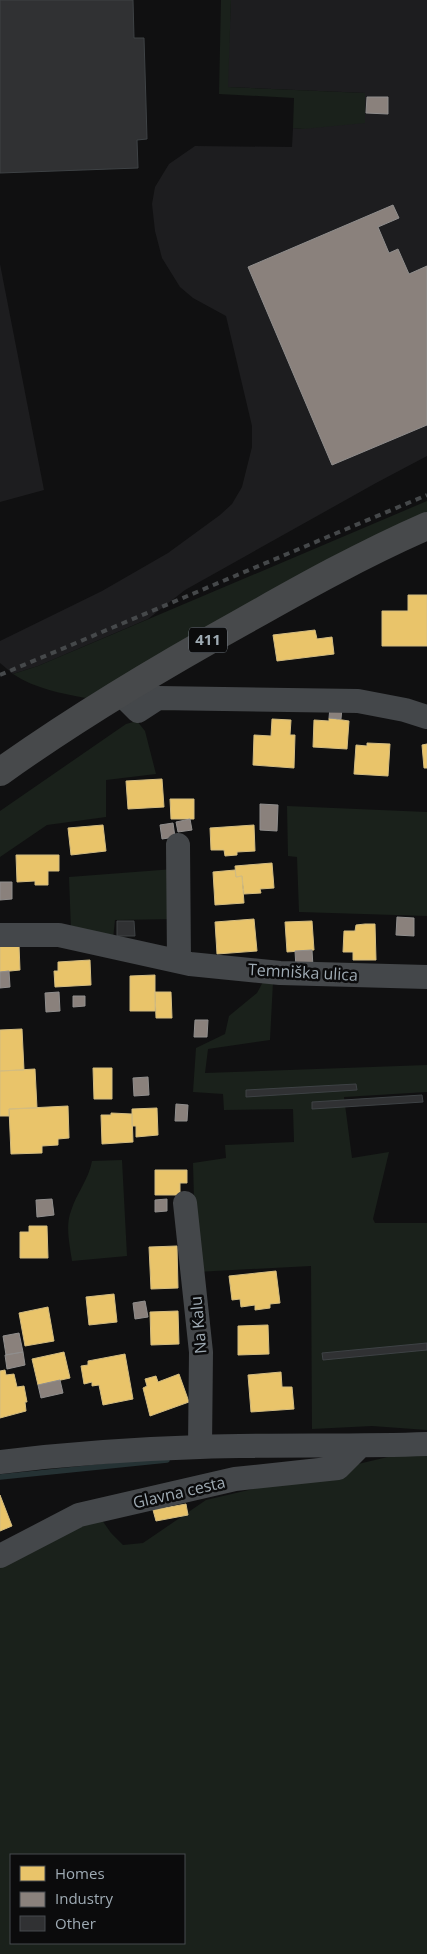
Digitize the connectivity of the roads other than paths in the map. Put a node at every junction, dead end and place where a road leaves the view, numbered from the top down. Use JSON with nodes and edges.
{"nodes":[{"id":1,"x":427,"y":526,"type":"edge"},
{"id":2,"x":129,"y":702,"type":"junction"},
{"id":3,"x":427,"y":716,"type":"edge"},
{"id":4,"x":0,"y":772,"type":"edge"},
{"id":5,"x":178,"y":845,"type":"dead end"},
{"id":6,"x":0,"y":935,"type":"edge"},
{"id":7,"x":179,"y":961,"type":"junction"},
{"id":8,"x":427,"y":977,"type":"edge"},
{"id":9,"x":185,"y":1203,"type":"dead end"},
{"id":10,"x":427,"y":1444,"type":"edge"},
{"id":11,"x":360,"y":1446,"type":"junction"},
{"id":12,"x":200,"y":1447,"type":"junction"},
{"id":13,"x":0,"y":1462,"type":"edge"},
{"id":14,"x":0,"y":1556,"type":"edge"}],
"edges":[{"from":1,"to":2,"type":"main road","number":"411"},
{"from":2,"to":3,"type":"street"},
{"from":2,"to":4,"type":"main road","number":"411"},
{"from":5,"to":7,"type":"street"},
{"from":6,"to":7,"type":"street","name":"Temniška ulica"},
{"from":7,"to":8,"type":"street","name":"Temniška ulica"},
{"from":9,"to":12,"type":"street","name":"Na Kalu"},
{"from":10,"to":11,"type":"street"},
{"from":11,"to":12,"type":"street"},
{"from":11,"to":14,"type":"street","name":"Glavna cesta"},
{"from":12,"to":13,"type":"street"}]}
